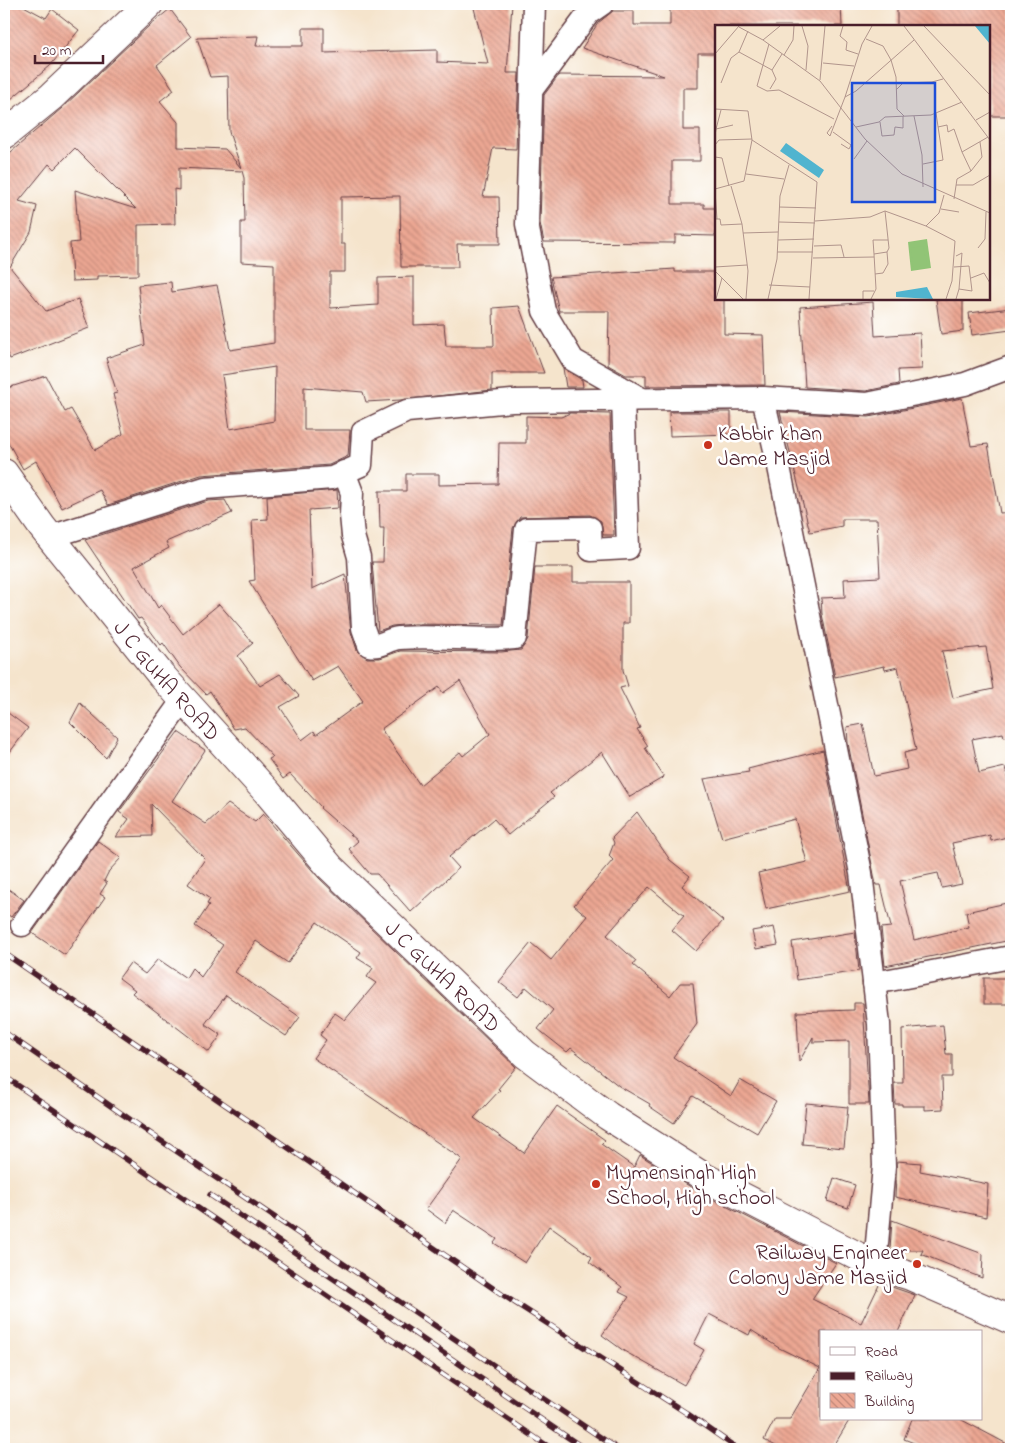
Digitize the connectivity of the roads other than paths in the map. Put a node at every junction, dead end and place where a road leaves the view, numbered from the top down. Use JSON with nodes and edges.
{"nodes":[{"id":1,"x":149,"y":4,"type":"edge"},
{"id":2,"x":534,"y":4,"type":"edge"},
{"id":3,"x":602,"y":4,"type":"edge"},
{"id":4,"x":532,"y":88,"type":"junction"},
{"id":5,"x":4,"y":135,"type":"edge"},
{"id":6,"x":1011,"y":368,"type":"edge"},
{"id":7,"x":632,"y":398,"type":"junction"},
{"id":8,"x":762,"y":398,"type":"junction"},
{"id":9,"x":344,"y":472,"type":"junction"},
{"id":10,"x":4,"y":473,"type":"edge"},
{"id":11,"x":50,"y":537,"type":"junction"},
{"id":12,"x":183,"y":700,"type":"junction"},
{"id":13,"x":22,"y":925,"type":"dead end"},
{"id":14,"x":1011,"y":957,"type":"edge"},
{"id":15,"x":874,"y":983,"type":"junction"},
{"id":16,"x":875,"y":1265,"type":"junction"},
{"id":17,"x":1011,"y":1320,"type":"edge"}],
"edges":[{"from":1,"to":5,"type":"street"},
{"from":2,"to":4,"type":"street"},
{"from":3,"to":4,"type":"street"},
{"from":4,"to":7,"type":"street"},
{"from":6,"to":8,"type":"street"},
{"from":7,"to":8,"type":"street"},
{"from":7,"to":9,"type":"street"},
{"from":7,"to":9,"type":"street"},
{"from":8,"to":15,"type":"street"},
{"from":9,"to":11,"type":"street"},
{"from":10,"to":11,"type":"street","name":"J C GUHA ROAD"},
{"from":11,"to":12,"type":"street","name":"J C GUHA ROAD"},
{"from":12,"to":13,"type":"street"},
{"from":12,"to":16,"type":"street","name":"J C GUHA ROAD"},
{"from":14,"to":15,"type":"street"},
{"from":15,"to":16,"type":"street"},
{"from":16,"to":17,"type":"street","name":"J C GUHA ROAD"}]}
